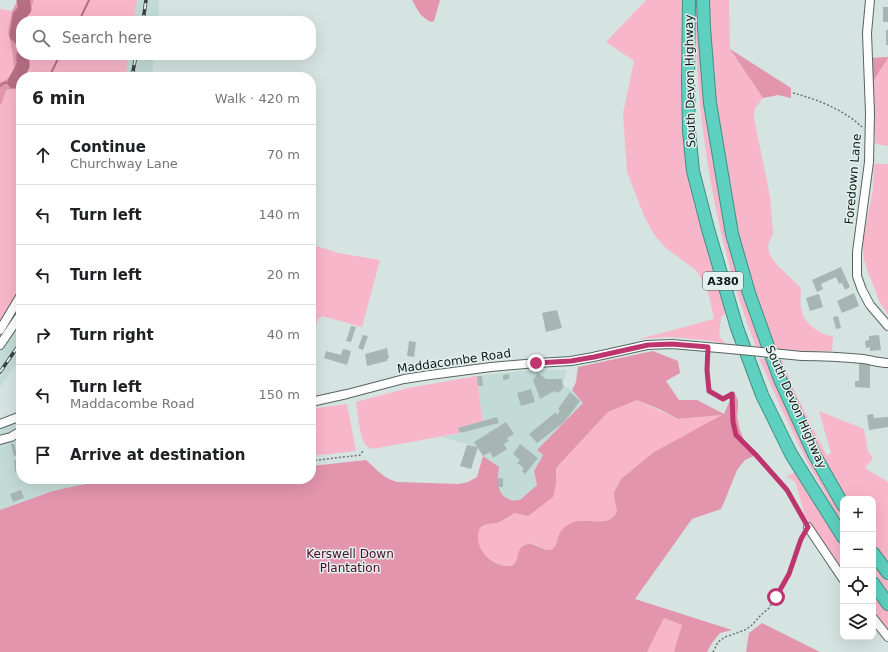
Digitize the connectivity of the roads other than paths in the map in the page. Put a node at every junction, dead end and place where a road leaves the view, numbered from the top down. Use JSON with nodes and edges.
{"nodes":[{"id":1,"x":689,"y":0,"type":"edge"},
{"id":2,"x":703,"y":0,"type":"edge"},
{"id":3,"x":870,"y":0,"type":"edge"},
{"id":4,"x":16,"y":303,"type":"edge"},
{"id":5,"x":16,"y":321,"type":"edge"},
{"id":6,"x":886,"y":322,"type":"edge"},
{"id":7,"x":0,"y":330,"type":"edge"},
{"id":8,"x":0,"y":345,"type":"edge"},
{"id":9,"x":888,"y":363,"type":"edge"},
{"id":10,"x":316,"y":401,"type":"edge"},
{"id":11,"x":16,"y":418,"type":"edge"},
{"id":12,"x":0,"y":424,"type":"edge"},
{"id":13,"x":16,"y":434,"type":"edge"},
{"id":14,"x":0,"y":440,"type":"edge"},
{"id":15,"x":840,"y":501,"type":"edge"},
{"id":16,"x":808,"y":527,"type":"road end"},
{"id":17,"x":840,"y":532,"type":"edge"},
{"id":18,"x":876,"y":558,"type":"edge"},
{"id":19,"x":888,"y":573,"type":"edge"},
{"id":20,"x":840,"y":575,"type":"edge"},
{"id":21,"x":876,"y":587,"type":"edge"},
{"id":22,"x":888,"y":604,"type":"edge"},
{"id":23,"x":876,"y":622,"type":"edge"},
{"id":24,"x":888,"y":637,"type":"edge"}],
"edges":[{"from":1,"to":17,"type":"highway","name":"South Devon Highway","number":"A380"},
{"from":2,"to":15,"type":"highway","name":"South Devon Highway","number":"A380"},
{"from":3,"to":6,"type":"street","name":"Foredown Lane"},
{"from":4,"to":7,"type":"street"},
{"from":5,"to":8,"type":"street"},
{"from":9,"to":10,"type":"street","name":"Maddacombe Road","bridge":true},
{"from":11,"to":12,"type":"street"},
{"from":13,"to":14,"type":"street"},
{"from":16,"to":20,"type":"street"},
{"from":18,"to":19,"type":"highway"},
{"from":21,"to":22,"type":"highway"},
{"from":23,"to":24,"type":"street"}]}
